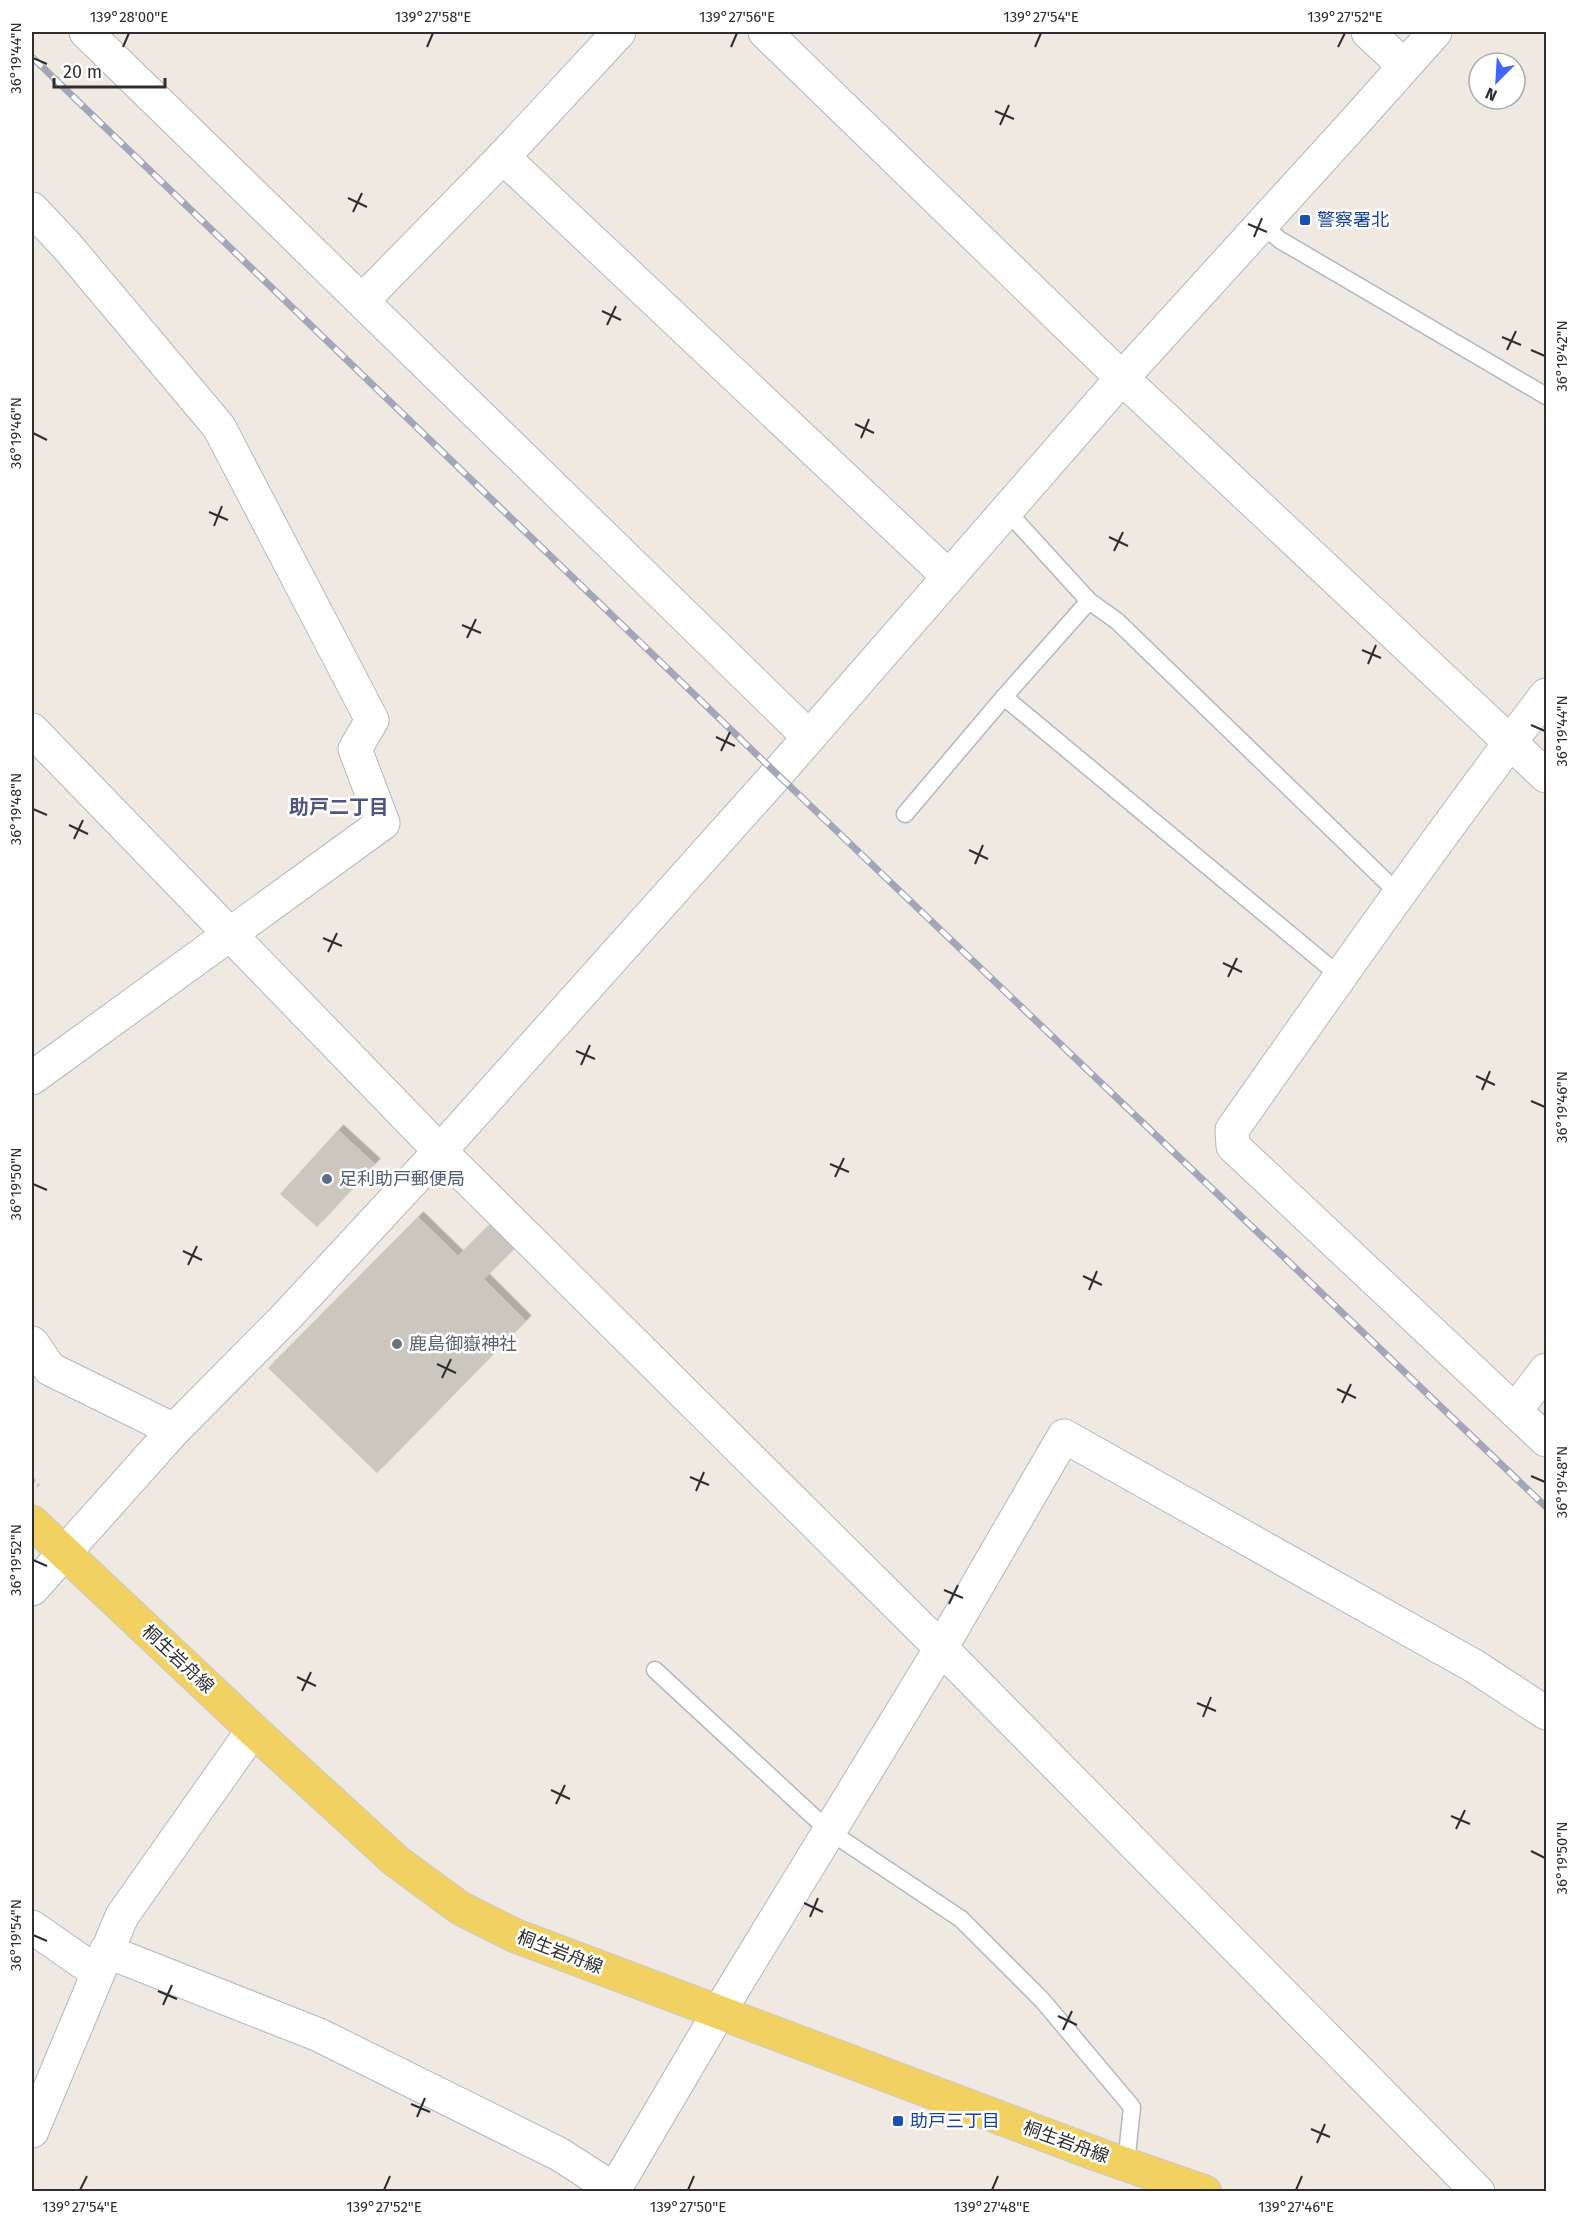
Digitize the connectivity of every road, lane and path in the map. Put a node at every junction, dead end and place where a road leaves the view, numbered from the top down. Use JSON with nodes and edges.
{"nodes":[{"id":1,"x":86,"y":32,"type":"edge"},
{"id":2,"x":619,"y":32,"type":"edge"},
{"id":3,"x":765,"y":32,"type":"edge"},
{"id":4,"x":1368,"y":32,"type":"edge"},
{"id":5,"x":1434,"y":32,"type":"edge"},
{"id":6,"x":1404,"y":66,"type":"junction"},
{"id":7,"x":503,"y":156,"type":"junction"},
{"id":8,"x":32,"y":209,"type":"edge"},
{"id":9,"x":1262,"y":224,"type":"junction"},
{"id":10,"x":362,"y":301,"type":"junction"},
{"id":11,"x":1122,"y":378,"type":"junction"},
{"id":12,"x":1546,"y":396,"type":"edge"},
{"id":13,"x":1006,"y":510,"type":"junction"},
{"id":14,"x":948,"y":576,"type":"junction"},
{"id":15,"x":1089,"y":601,"type":"junction"},
{"id":16,"x":1546,"y":695,"type":"edge"},
{"id":17,"x":1004,"y":697,"type":"junction"},
{"id":18,"x":32,"y":730,"type":"edge"},
{"id":19,"x":809,"y":737,"type":"junction"},
{"id":20,"x":1510,"y":741,"type":"junction"},
{"id":21,"x":1546,"y":776,"type":"edge"},
{"id":22,"x":905,"y":814,"type":"dead end"},
{"id":23,"x":1399,"y":894,"type":"junction"},
{"id":24,"x":230,"y":934,"type":"junction"},
{"id":25,"x":1340,"y":976,"type":"junction"},
{"id":26,"x":32,"y":1078,"type":"edge"},
{"id":27,"x":440,"y":1151,"type":"junction"},
{"id":28,"x":32,"y":1343,"type":"edge"},
{"id":29,"x":1546,"y":1370,"type":"edge"},
{"id":30,"x":1515,"y":1411,"type":"junction"},
{"id":31,"x":174,"y":1430,"type":"junction"},
{"id":32,"x":1546,"y":1440,"type":"edge"},
{"id":33,"x":32,"y":1479,"type":"edge"},
{"id":34,"x":39,"y":1486,"type":"dead end"},
{"id":35,"x":32,"y":1522,"type":"edge"},
{"id":36,"x":65,"y":1552,"type":"junction"},
{"id":37,"x":32,"y":1589,"type":"edge"},
{"id":38,"x":941,"y":1648,"type":"junction"},
{"id":39,"x":655,"y":1670,"type":"dead end"},
{"id":40,"x":1546,"y":1713,"type":"edge"},
{"id":41,"x":253,"y":1730,"type":"junction"},
{"id":42,"x":829,"y":1831,"type":"junction"},
{"id":43,"x":32,"y":1927,"type":"edge"},
{"id":44,"x":102,"y":1962,"type":"junction"},
{"id":45,"x":719,"y":2012,"type":"junction"},
{"id":46,"x":32,"y":2131,"type":"edge"},
{"id":47,"x":1126,"y":2164,"type":"junction"},
{"id":48,"x":615,"y":2191,"type":"edge"},
{"id":49,"x":1204,"y":2192,"type":"edge"},
{"id":50,"x":1478,"y":2192,"type":"edge"}],
"edges":[{"from":1,"to":10,"type":"street"},
{"from":2,"to":7,"type":"street"},
{"from":3,"to":11,"type":"street"},
{"from":4,"to":6,"type":"street"},
{"from":5,"to":6,"type":"street"},
{"from":6,"to":9,"type":"street"},
{"from":7,"to":10,"type":"street"},
{"from":7,"to":14,"type":"street"},
{"from":8,"to":24,"type":"street"},
{"from":9,"to":11,"type":"street"},
{"from":9,"to":12,"type":"lane"},
{"from":10,"to":19,"type":"street"},
{"from":11,"to":13,"type":"street"},
{"from":11,"to":20,"type":"street"},
{"from":13,"to":14,"type":"street"},
{"from":13,"to":15,"type":"lane"},
{"from":14,"to":19,"type":"street"},
{"from":15,"to":17,"type":"lane"},
{"from":15,"to":23,"type":"lane"},
{"from":16,"to":20,"type":"street"},
{"from":17,"to":22,"type":"lane"},
{"from":17,"to":25,"type":"lane"},
{"from":18,"to":24,"type":"street"},
{"from":19,"to":27,"type":"street"},
{"from":20,"to":21,"type":"street"},
{"from":20,"to":23,"type":"street"},
{"from":23,"to":25,"type":"street"},
{"from":24,"to":26,"type":"street"},
{"from":24,"to":27,"type":"street"},
{"from":25,"to":30,"type":"street"},
{"from":27,"to":31,"type":"street"},
{"from":27,"to":38,"type":"street"},
{"from":28,"to":31,"type":"street"},
{"from":29,"to":30,"type":"street"},
{"from":30,"to":32,"type":"street"},
{"from":31,"to":36,"type":"street"},
{"from":33,"to":34,"type":"path"},
{"from":35,"to":36,"type":"main road","name":"桐生岩舟線"},
{"from":36,"to":37,"type":"street"},
{"from":36,"to":41,"type":"main road","name":"桐生岩舟線"},
{"from":38,"to":40,"type":"street"},
{"from":38,"to":42,"type":"street"},
{"from":38,"to":50,"type":"street"},
{"from":39,"to":42,"type":"lane"},
{"from":41,"to":44,"type":"street"},
{"from":41,"to":45,"type":"main road","name":"桐生岩舟線"},
{"from":42,"to":45,"type":"street"},
{"from":42,"to":47,"type":"lane"},
{"from":43,"to":44,"type":"street"},
{"from":44,"to":46,"type":"street"},
{"from":44,"to":48,"type":"street"},
{"from":45,"to":47,"type":"main road","name":"桐生岩舟線"},
{"from":45,"to":48,"type":"street"},
{"from":47,"to":49,"type":"main road","name":"桐生岩舟線"}]}
